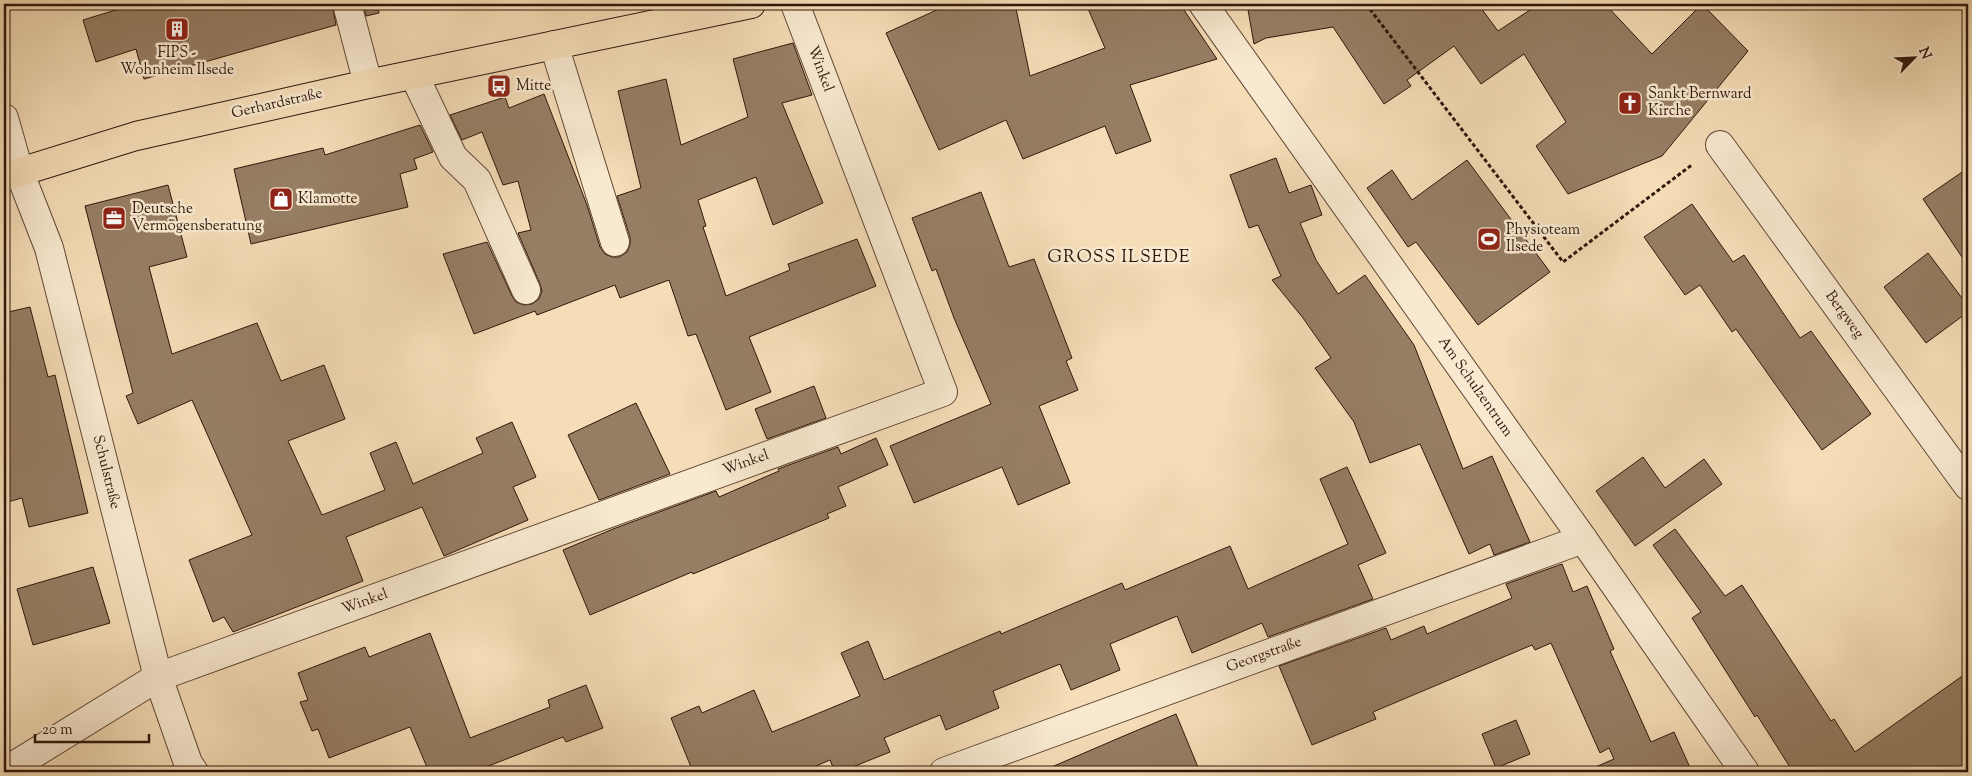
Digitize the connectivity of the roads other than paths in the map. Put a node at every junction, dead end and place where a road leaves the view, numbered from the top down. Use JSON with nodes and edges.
{"nodes":[{"id":1,"x":347,"y":4,"type":"edge"},
{"id":2,"x":751,"y":4,"type":"edge"},
{"id":3,"x":795,"y":4,"type":"edge"},
{"id":4,"x":1203,"y":4,"type":"edge"},
{"id":5,"x":554,"y":45,"type":"junction"},
{"id":6,"x":414,"y":75,"type":"junction"},
{"id":7,"x":368,"y":84,"type":"junction"},
{"id":8,"x":4,"y":118,"type":"edge"},
{"id":9,"x":1720,"y":145,"type":"road end"},
{"id":10,"x":12,"y":174,"type":"edge"},
{"id":11,"x":614,"y":242,"type":"dead end"},
{"id":12,"x":526,"y":290,"type":"dead end"},
{"id":13,"x":1968,"y":486,"type":"edge"},
{"id":14,"x":1584,"y":539,"type":"junction"},
{"id":15,"x":158,"y":677,"type":"junction"},
{"id":16,"x":4,"y":772,"type":"edge"},
{"id":17,"x":194,"y":772,"type":"edge"},
{"id":18,"x":944,"y":772,"type":"edge"},
{"id":19,"x":1746,"y":772,"type":"edge"}],
"edges":[{"from":1,"to":7,"type":"street"},
{"from":2,"to":5,"type":"main road","name":"Gerhardstraße"},
{"from":3,"to":15,"type":"street","name":"Winkel"},
{"from":4,"to":14,"type":"street","name":"Am Schulzentrum"},
{"from":5,"to":6,"type":"main road","name":"Gerhardstraße"},
{"from":5,"to":11,"type":"street"},
{"from":6,"to":7,"type":"main road","name":"Gerhardstraße"},
{"from":6,"to":12,"type":"street"},
{"from":7,"to":10,"type":"main road","name":"Gerhardstraße"},
{"from":8,"to":10,"type":"street","name":"Schulstraße"},
{"from":9,"to":13,"type":"street","name":"Bergweg"},
{"from":10,"to":15,"type":"street","name":"Schulstraße"},
{"from":14,"to":18,"type":"street","name":"Georgstraße"},
{"from":14,"to":19,"type":"street","name":"Am Schulzentrum"},
{"from":15,"to":16,"type":"street"},
{"from":15,"to":17,"type":"street","name":"Schulstraße"}]}
